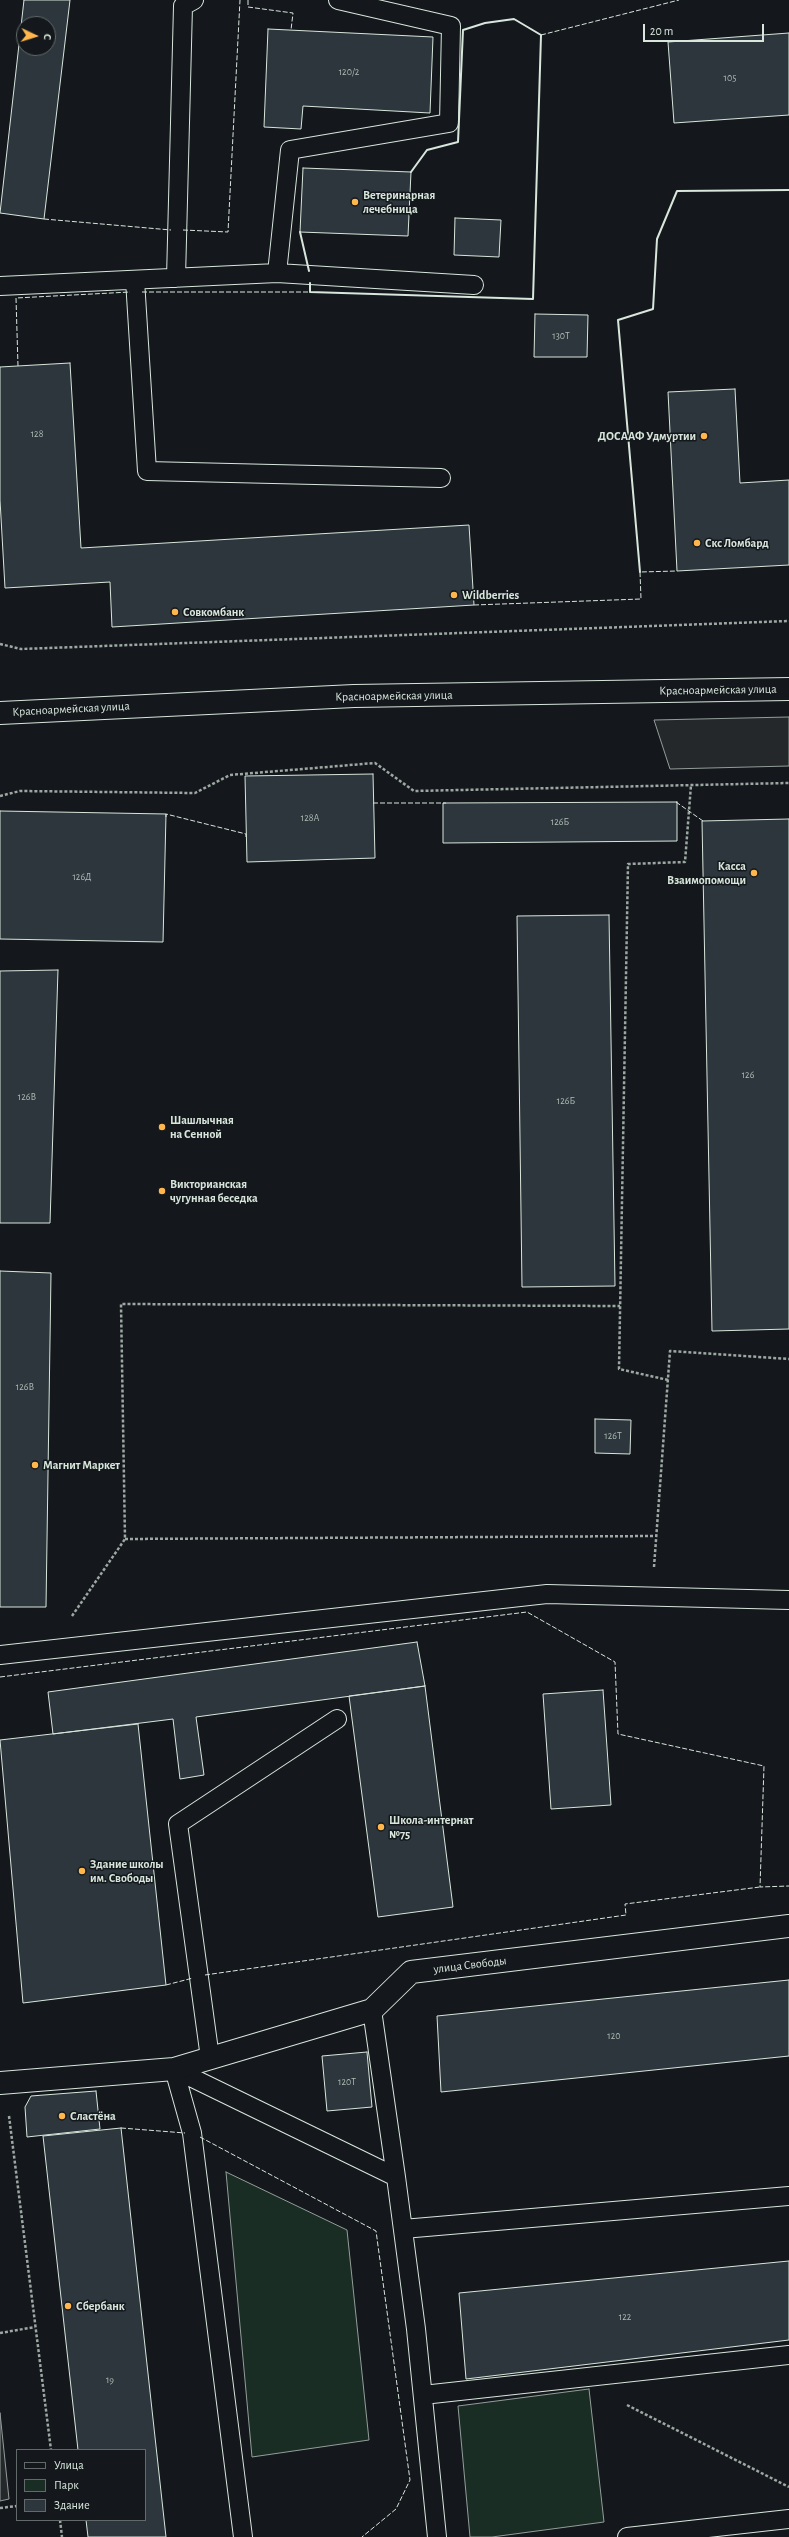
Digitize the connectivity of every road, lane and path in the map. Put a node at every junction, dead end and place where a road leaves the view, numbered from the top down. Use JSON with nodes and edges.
{"nodes":[{"id":1,"x":194,"y":0,"type":"edge"},
{"id":2,"x":338,"y":0,"type":"edge"},
{"id":3,"x":277,"y":273,"type":"junction"},
{"id":4,"x":176,"y":278,"type":"junction"},
{"id":5,"x":135,"y":280,"type":"junction"},
{"id":6,"x":474,"y":285,"type":"dead end"},
{"id":7,"x":0,"y":286,"type":"edge"},
{"id":8,"x":441,"y":478,"type":"dead end"},
{"id":9,"x":789,"y":621,"type":"edge"},
{"id":10,"x":0,"y":644,"type":"edge"},
{"id":11,"x":789,"y":689,"type":"edge"},
{"id":12,"x":0,"y":713,"type":"edge"},
{"id":13,"x":789,"y":783,"type":"edge"},
{"id":14,"x":691,"y":785,"type":"junction"},
{"id":15,"x":0,"y":796,"type":"edge"},
{"id":16,"x":620,"y":1306,"type":"junction"},
{"id":17,"x":789,"y":1359,"type":"edge"},
{"id":18,"x":668,"y":1380,"type":"junction"},
{"id":19,"x":656,"y":1536,"type":"junction"},
{"id":20,"x":125,"y":1538,"type":"junction"},
{"id":21,"x":652,"y":1597,"type":"junction"},
{"id":22,"x":789,"y":1600,"type":"edge"},
{"id":23,"x":48,"y":1650,"type":"junction"},
{"id":24,"x":0,"y":1655,"type":"edge"},
{"id":25,"x":337,"y":1718,"type":"dead end"},
{"id":26,"x":789,"y":1926,"type":"edge"},
{"id":27,"x":372,"y":2010,"type":"junction"},
{"id":28,"x":210,"y":2058,"type":"junction"},
{"id":29,"x":174,"y":2068,"type":"junction"},
{"id":30,"x":0,"y":2083,"type":"edge"},
{"id":31,"x":6,"y":2110,"type":"dead end"},
{"id":32,"x":396,"y":2177,"type":"junction"},
{"id":33,"x":789,"y":2196,"type":"edge"},
{"id":34,"x":403,"y":2228,"type":"junction"},
{"id":35,"x":35,"y":2328,"type":"junction"},
{"id":36,"x":0,"y":2333,"type":"edge"},
{"id":37,"x":789,"y":2355,"type":"edge"},
{"id":38,"x":423,"y":2395,"type":"junction"},
{"id":39,"x":625,"y":2404,"type":"dead end"},
{"id":40,"x":51,"y":2449,"type":"edge"},
{"id":41,"x":789,"y":2487,"type":"edge"},
{"id":42,"x":16,"y":2506,"type":"edge"},
{"id":43,"x":0,"y":2508,"type":"edge"},
{"id":44,"x":789,"y":2519,"type":"edge"},
{"id":45,"x":60,"y":2521,"type":"edge"},
{"id":46,"x":62,"y":2537,"type":"edge"},
{"id":47,"x":243,"y":2537,"type":"edge"},
{"id":48,"x":438,"y":2537,"type":"edge"},
{"id":49,"x":627,"y":2537,"type":"edge"}],
"edges":[{"from":1,"to":4,"type":"lane"},
{"from":2,"to":3,"type":"lane"},
{"from":3,"to":4,"type":"lane"},
{"from":3,"to":6,"type":"lane"},
{"from":4,"to":5,"type":"lane"},
{"from":5,"to":7,"type":"lane"},
{"from":5,"to":8,"type":"lane"},
{"from":9,"to":10,"type":"path"},
{"from":11,"to":12,"type":"street","name":"Красноармейская улица"},
{"from":13,"to":14,"type":"path"},
{"from":14,"to":15,"type":"path"},
{"from":14,"to":16,"type":"path"},
{"from":16,"to":18,"type":"path"},
{"from":16,"to":20,"type":"path"},
{"from":17,"to":18,"type":"path"},
{"from":18,"to":19,"type":"path"},
{"from":19,"to":20,"type":"path"},
{"from":19,"to":21,"type":"path"},
{"from":20,"to":23,"type":"path"},
{"from":21,"to":22,"type":"lane"},
{"from":21,"to":23,"type":"lane"},
{"from":23,"to":24,"type":"lane"},
{"from":25,"to":28,"type":"lane"},
{"from":26,"to":27,"type":"street","name":"улица Свободы"},
{"from":27,"to":28,"type":"street","name":"улица Свободы"},
{"from":27,"to":32,"type":"lane"},
{"from":28,"to":29,"type":"street","name":"улица Свободы"},
{"from":29,"to":30,"type":"street","name":"улица Свободы"},
{"from":29,"to":32,"type":"lane"},
{"from":29,"to":47,"type":"lane"},
{"from":31,"to":35,"type":"path"},
{"from":32,"to":34,"type":"lane"},
{"from":33,"to":34,"type":"lane"},
{"from":34,"to":38,"type":"lane"},
{"from":35,"to":36,"type":"path"},
{"from":35,"to":40,"type":"path"},
{"from":37,"to":38,"type":"lane"},
{"from":38,"to":48,"type":"lane"},
{"from":39,"to":41,"type":"path"},
{"from":42,"to":43,"type":"path"},
{"from":44,"to":49,"type":"lane"},
{"from":45,"to":46,"type":"path"}]}
